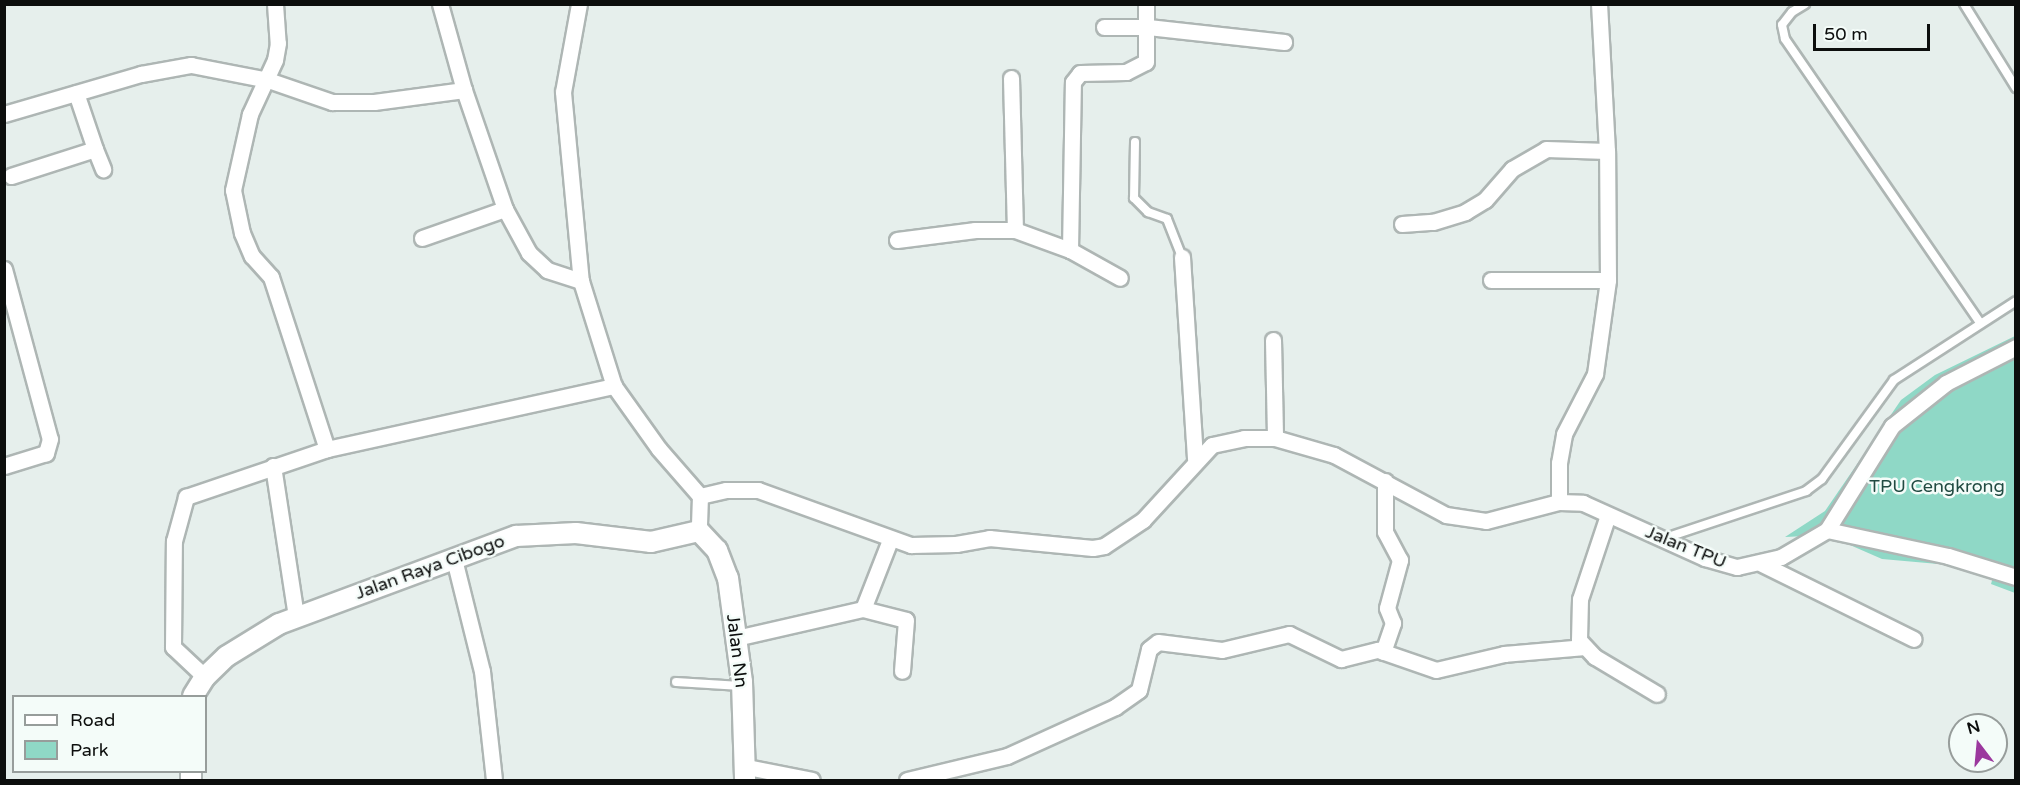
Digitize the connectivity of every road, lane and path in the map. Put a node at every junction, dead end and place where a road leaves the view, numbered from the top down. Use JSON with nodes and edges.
{"nodes":[{"id":1,"x":275,"y":4,"type":"edge"},
{"id":2,"x":440,"y":4,"type":"edge"},
{"id":3,"x":579,"y":4,"type":"edge"},
{"id":4,"x":1146,"y":4,"type":"edge"},
{"id":5,"x":1599,"y":4,"type":"edge"},
{"id":6,"x":1805,"y":4,"type":"edge"},
{"id":7,"x":1964,"y":4,"type":"edge"},
{"id":8,"x":1104,"y":27,"type":"dead end"},
{"id":9,"x":1148,"y":27,"type":"junction"},
{"id":10,"x":1284,"y":42,"type":"dead end"},
{"id":11,"x":1011,"y":78,"type":"dead end"},
{"id":12,"x":268,"y":80,"type":"junction"},
{"id":13,"x":2016,"y":88,"type":"edge"},
{"id":14,"x":464,"y":90,"type":"junction"},
{"id":15,"x":76,"y":93,"type":"junction"},
{"id":16,"x":4,"y":114,"type":"edge"},
{"id":17,"x":1135,"y":141,"type":"dead end"},
{"id":18,"x":95,"y":148,"type":"junction"},
{"id":19,"x":1607,"y":152,"type":"junction"},
{"id":20,"x":103,"y":169,"type":"dead end"},
{"id":21,"x":11,"y":176,"type":"dead end"},
{"id":22,"x":505,"y":209,"type":"junction"},
{"id":23,"x":1402,"y":224,"type":"dead end"},
{"id":24,"x":1015,"y":230,"type":"junction"},
{"id":25,"x":423,"y":238,"type":"dead end"},
{"id":26,"x":897,"y":240,"type":"dead end"},
{"id":27,"x":1070,"y":250,"type":"junction"},
{"id":28,"x":1182,"y":257,"type":"joint"},
{"id":29,"x":4,"y":269,"type":"edge"},
{"id":30,"x":1120,"y":278,"type":"dead end"},
{"id":31,"x":1491,"y":280,"type":"dead end"},
{"id":32,"x":1608,"y":280,"type":"junction"},
{"id":33,"x":581,"y":281,"type":"junction"},
{"id":34,"x":2016,"y":301,"type":"edge"},
{"id":35,"x":1980,"y":323,"type":"junction"},
{"id":36,"x":1273,"y":340,"type":"dead end"},
{"id":37,"x":2016,"y":347,"type":"edge"},
{"id":38,"x":614,"y":386,"type":"junction"},
{"id":39,"x":1275,"y":438,"type":"junction"},
{"id":40,"x":327,"y":449,"type":"junction"},
{"id":41,"x":1195,"y":459,"type":"junction"},
{"id":42,"x":4,"y":466,"type":"edge"},
{"id":43,"x":273,"y":466,"type":"junction"},
{"id":44,"x":1385,"y":482,"type":"junction"},
{"id":45,"x":700,"y":496,"type":"junction"},
{"id":46,"x":1558,"y":502,"type":"junction"},
{"id":47,"x":1608,"y":514,"type":"junction"},
{"id":48,"x":1827,"y":530,"type":"junction"},
{"id":49,"x":699,"y":531,"type":"junction"},
{"id":50,"x":1663,"y":539,"type":"junction"},
{"id":51,"x":891,"y":540,"type":"junction"},
{"id":52,"x":454,"y":559,"type":"junction"},
{"id":53,"x":1762,"y":564,"type":"junction"},
{"id":54,"x":2016,"y":577,"type":"edge"},
{"id":55,"x":863,"y":609,"type":"junction"},
{"id":56,"x":297,"y":616,"type":"junction"},
{"id":57,"x":736,"y":638,"type":"junction"},
{"id":58,"x":1914,"y":639,"type":"dead end"},
{"id":59,"x":1585,"y":647,"type":"junction"},
{"id":60,"x":1383,"y":652,"type":"junction"},
{"id":61,"x":902,"y":671,"type":"dead end"},
{"id":62,"x":205,"y":677,"type":"junction"},
{"id":63,"x":676,"y":682,"type":"dead end"},
{"id":64,"x":742,"y":686,"type":"junction"},
{"id":65,"x":1657,"y":694,"type":"dead end"},
{"id":66,"x":194,"y":695,"type":"edge"},
{"id":67,"x":746,"y":774,"type":"edge"},
{"id":68,"x":494,"y":780,"type":"edge"},
{"id":69,"x":812,"y":780,"type":"edge"},
{"id":70,"x":907,"y":780,"type":"edge"}],
"edges":[{"from":1,"to":12,"type":"street"},
{"from":2,"to":14,"type":"street"},
{"from":3,"to":33,"type":"street"},
{"from":4,"to":9,"type":"street"},
{"from":5,"to":19,"type":"street"},
{"from":6,"to":35,"type":"lane"},
{"from":7,"to":13,"type":"lane"},
{"from":8,"to":9,"type":"street"},
{"from":9,"to":10,"type":"street"},
{"from":9,"to":27,"type":"street"},
{"from":11,"to":24,"type":"street"},
{"from":12,"to":14,"type":"street"},
{"from":12,"to":15,"type":"street"},
{"from":12,"to":40,"type":"street"},
{"from":14,"to":22,"type":"street"},
{"from":15,"to":16,"type":"street"},
{"from":15,"to":18,"type":"street"},
{"from":17,"to":28,"type":"lane"},
{"from":18,"to":20,"type":"street"},
{"from":18,"to":21,"type":"street"},
{"from":19,"to":23,"type":"street"},
{"from":19,"to":32,"type":"street"},
{"from":22,"to":25,"type":"street"},
{"from":22,"to":33,"type":"street"},
{"from":24,"to":26,"type":"street"},
{"from":24,"to":27,"type":"street"},
{"from":27,"to":30,"type":"street"},
{"from":28,"to":41,"type":"street"},
{"from":29,"to":42,"type":"street"},
{"from":31,"to":32,"type":"street"},
{"from":32,"to":46,"type":"street"},
{"from":33,"to":38,"type":"street"},
{"from":34,"to":35,"type":"lane"},
{"from":35,"to":50,"type":"lane"},
{"from":36,"to":39,"type":"street"},
{"from":37,"to":48,"type":"street","name":"Jalan TPU"},
{"from":38,"to":40,"type":"street"},
{"from":38,"to":45,"type":"street"},
{"from":39,"to":41,"type":"street"},
{"from":39,"to":44,"type":"street"},
{"from":40,"to":43,"type":"street"},
{"from":41,"to":51,"type":"street"},
{"from":43,"to":56,"type":"street"},
{"from":43,"to":62,"type":"street"},
{"from":44,"to":46,"type":"street"},
{"from":44,"to":60,"type":"street"},
{"from":45,"to":49,"type":"street"},
{"from":45,"to":51,"type":"street"},
{"from":46,"to":47,"type":"street","name":"Jalan TPU"},
{"from":47,"to":50,"type":"street","name":"Jalan TPU"},
{"from":47,"to":59,"type":"street"},
{"from":48,"to":53,"type":"street","name":"Jalan TPU"},
{"from":48,"to":54,"type":"street"},
{"from":49,"to":52,"type":"street","name":"Jalan Raya Cibogo"},
{"from":49,"to":57,"type":"street","name":"Jalan Nn"},
{"from":50,"to":53,"type":"street","name":"Jalan TPU"},
{"from":51,"to":55,"type":"street"},
{"from":52,"to":56,"type":"street","name":"Jalan Raya Cibogo"},
{"from":52,"to":68,"type":"street"},
{"from":53,"to":58,"type":"street"},
{"from":55,"to":57,"type":"street"},
{"from":55,"to":61,"type":"street"},
{"from":56,"to":62,"type":"street","name":"Jalan Raya Cibogo"},
{"from":57,"to":64,"type":"street","name":"Jalan Nn"},
{"from":59,"to":60,"type":"street"},
{"from":59,"to":65,"type":"street"},
{"from":60,"to":70,"type":"street"},
{"from":62,"to":66,"type":"street","name":"Jalan Raya Cibogo"},
{"from":63,"to":64,"type":"lane"},
{"from":64,"to":67,"type":"street","name":"Jalan Nn"},
{"from":67,"to":69,"type":"street"}]}
